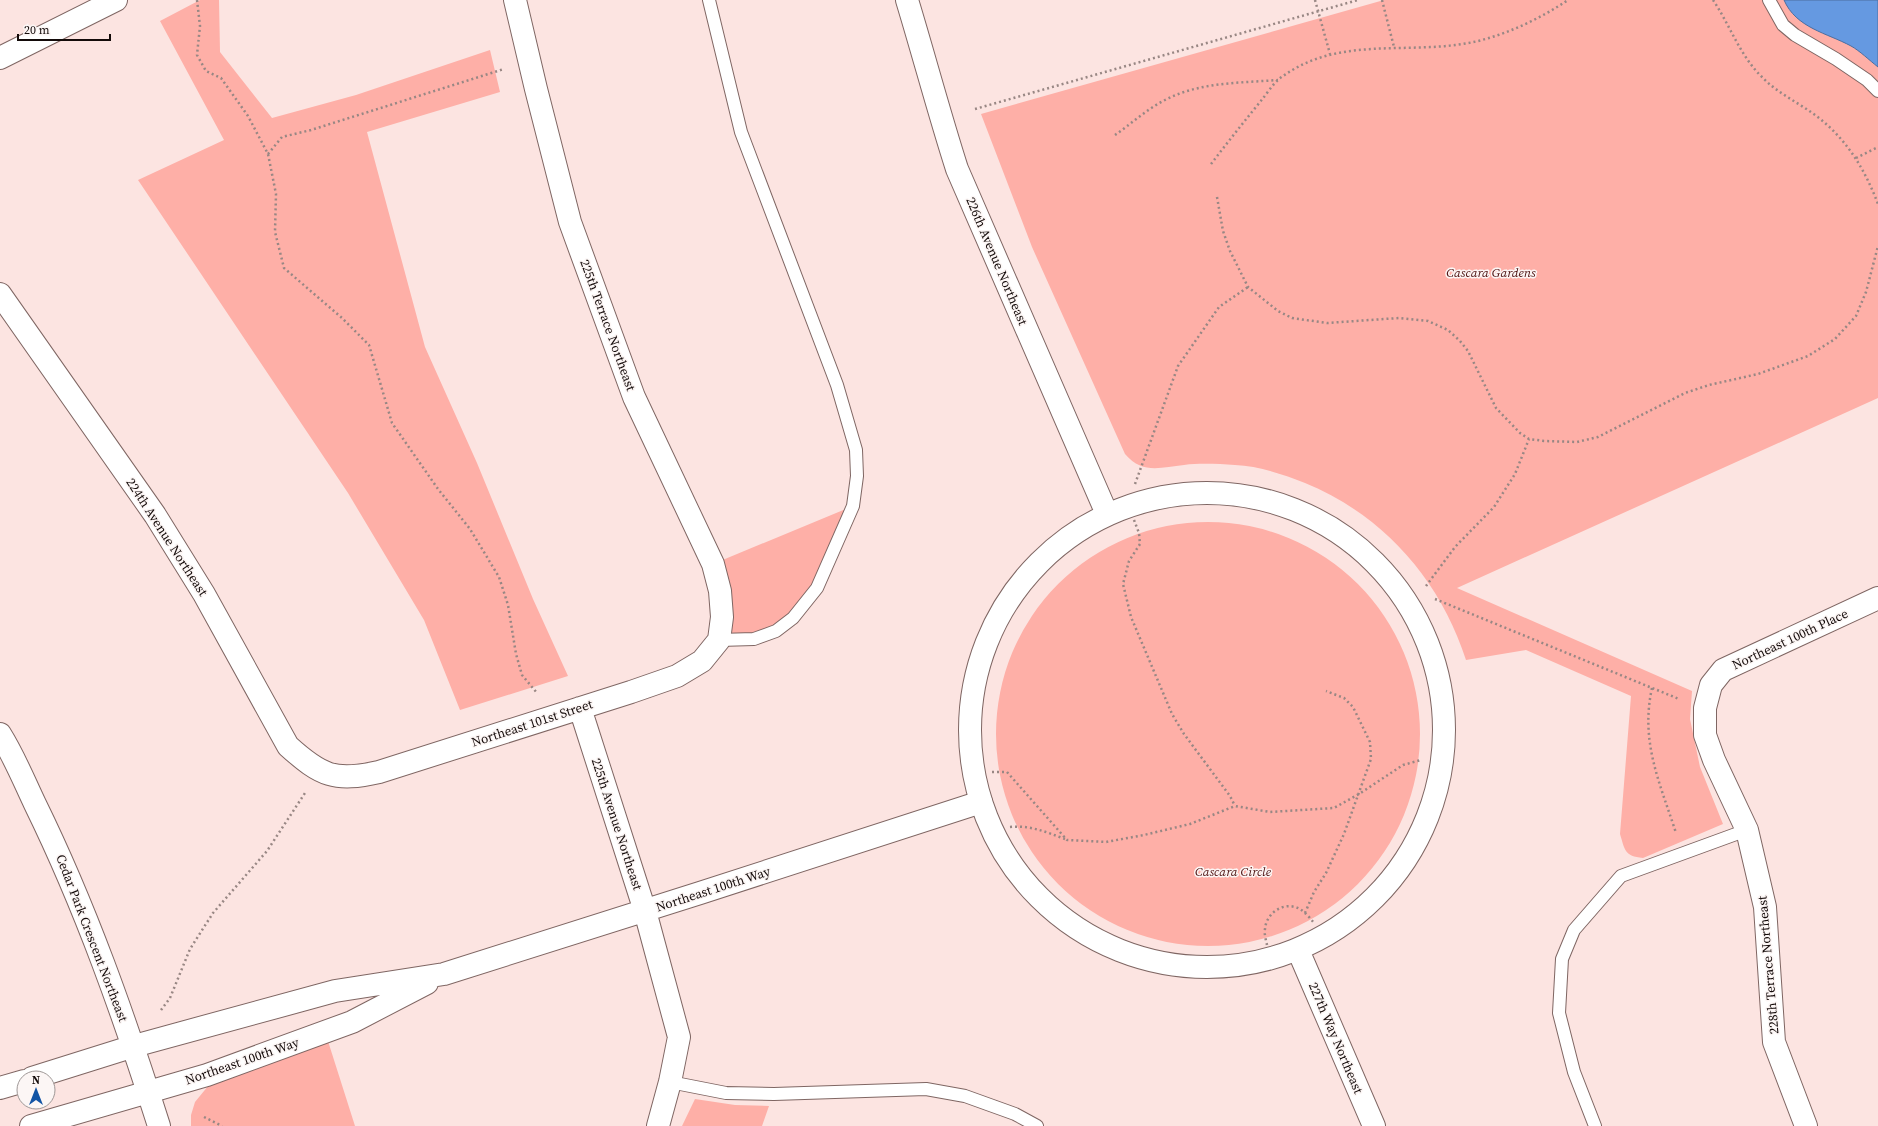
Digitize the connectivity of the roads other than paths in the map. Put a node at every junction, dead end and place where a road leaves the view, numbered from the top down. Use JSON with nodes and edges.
{"nodes":[{"id":1,"x":116,"y":0,"type":"edge"},
{"id":2,"x":515,"y":0,"type":"edge"},
{"id":3,"x":709,"y":0,"type":"edge"},
{"id":4,"x":907,"y":0,"type":"edge"},
{"id":5,"x":1770,"y":0,"type":"edge"},
{"id":6,"x":0,"y":58,"type":"edge"},
{"id":7,"x":1878,"y":91,"type":"edge"},
{"id":8,"x":0,"y":294,"type":"edge"},
{"id":9,"x":1108,"y":514,"type":"junction"},
{"id":10,"x":1878,"y":598,"type":"edge"},
{"id":11,"x":719,"y":640,"type":"junction"},
{"id":12,"x":580,"y":708,"type":"junction"},
{"id":13,"x":0,"y":734,"type":"edge"},
{"id":14,"x":1714,"y":760,"type":"joint"},
{"id":15,"x":326,"y":772,"type":"joint"},
{"id":16,"x":980,"y":802,"type":"junction"},
{"id":17,"x":1747,"y":830,"type":"junction"},
{"id":18,"x":645,"y":911,"type":"junction"},
{"id":19,"x":1298,"y":950,"type":"junction"},
{"id":20,"x":444,"y":974,"type":"junction"},
{"id":21,"x":134,"y":1046,"type":"junction"},
{"id":22,"x":56,"y":1070,"type":"edge"},
{"id":23,"x":670,"y":1082,"type":"junction"},
{"id":24,"x":16,"y":1083,"type":"edge"},
{"id":25,"x":0,"y":1088,"type":"edge"},
{"id":26,"x":148,"y":1091,"type":"junction"},
{"id":27,"x":31,"y":1126,"type":"edge"},
{"id":28,"x":159,"y":1126,"type":"edge"},
{"id":29,"x":658,"y":1126,"type":"edge"},
{"id":30,"x":1037,"y":1126,"type":"edge"},
{"id":31,"x":1374,"y":1126,"type":"edge"},
{"id":32,"x":1594,"y":1126,"type":"edge"},
{"id":33,"x":1806,"y":1126,"type":"edge"}],
"edges":[{"from":1,"to":6,"type":"street"},
{"from":2,"to":11,"type":"street","name":"225th Terrace Northeast"},
{"from":3,"to":11,"type":"lane"},
{"from":4,"to":9,"type":"street","name":"226th Avenue Northeast"},
{"from":5,"to":7,"type":"lane"},
{"from":8,"to":15,"type":"street","name":"224th Avenue Northeast"},
{"from":9,"to":16,"type":"street"},
{"from":9,"to":19,"type":"street"},
{"from":10,"to":14,"type":"street","name":"Northeast 100th Place"},
{"from":11,"to":12,"type":"street","name":"Northeast 101st Street"},
{"from":12,"to":15,"type":"street","name":"Northeast 101st Street"},
{"from":12,"to":18,"type":"street","name":"225th Avenue Northeast"},
{"from":13,"to":21,"type":"street","name":"Cedar Park Crescent Northeast"},
{"from":14,"to":17,"type":"street","name":"228th Terrace Northeast"},
{"from":16,"to":18,"type":"street","name":"Northeast 100th Way"},
{"from":16,"to":19,"type":"street"},
{"from":17,"to":32,"type":"lane"},
{"from":17,"to":33,"type":"street","name":"228th Terrace Northeast"},
{"from":18,"to":20,"type":"street","name":"Northeast 100th Way"},
{"from":18,"to":23,"type":"street","name":"225th Avenue Northeast"},
{"from":19,"to":31,"type":"street","name":"227th Way Northeast"},
{"from":20,"to":21,"type":"street","name":"Northeast 100th Way"},
{"from":20,"to":26,"type":"street","name":"Northeast 100th Way"},
{"from":21,"to":22,"type":"street","name":"Northeast 100th Way"},
{"from":21,"to":26,"type":"street","name":"Cedar Park Crescent Northeast"},
{"from":23,"to":29,"type":"street","name":"225th Avenue Northeast"},
{"from":23,"to":30,"type":"lane"},
{"from":24,"to":25,"type":"street"},
{"from":26,"to":27,"type":"street","name":"Northeast 100th Way"},
{"from":26,"to":28,"type":"street","name":"Cedar Park Crescent Northeast"}]}
